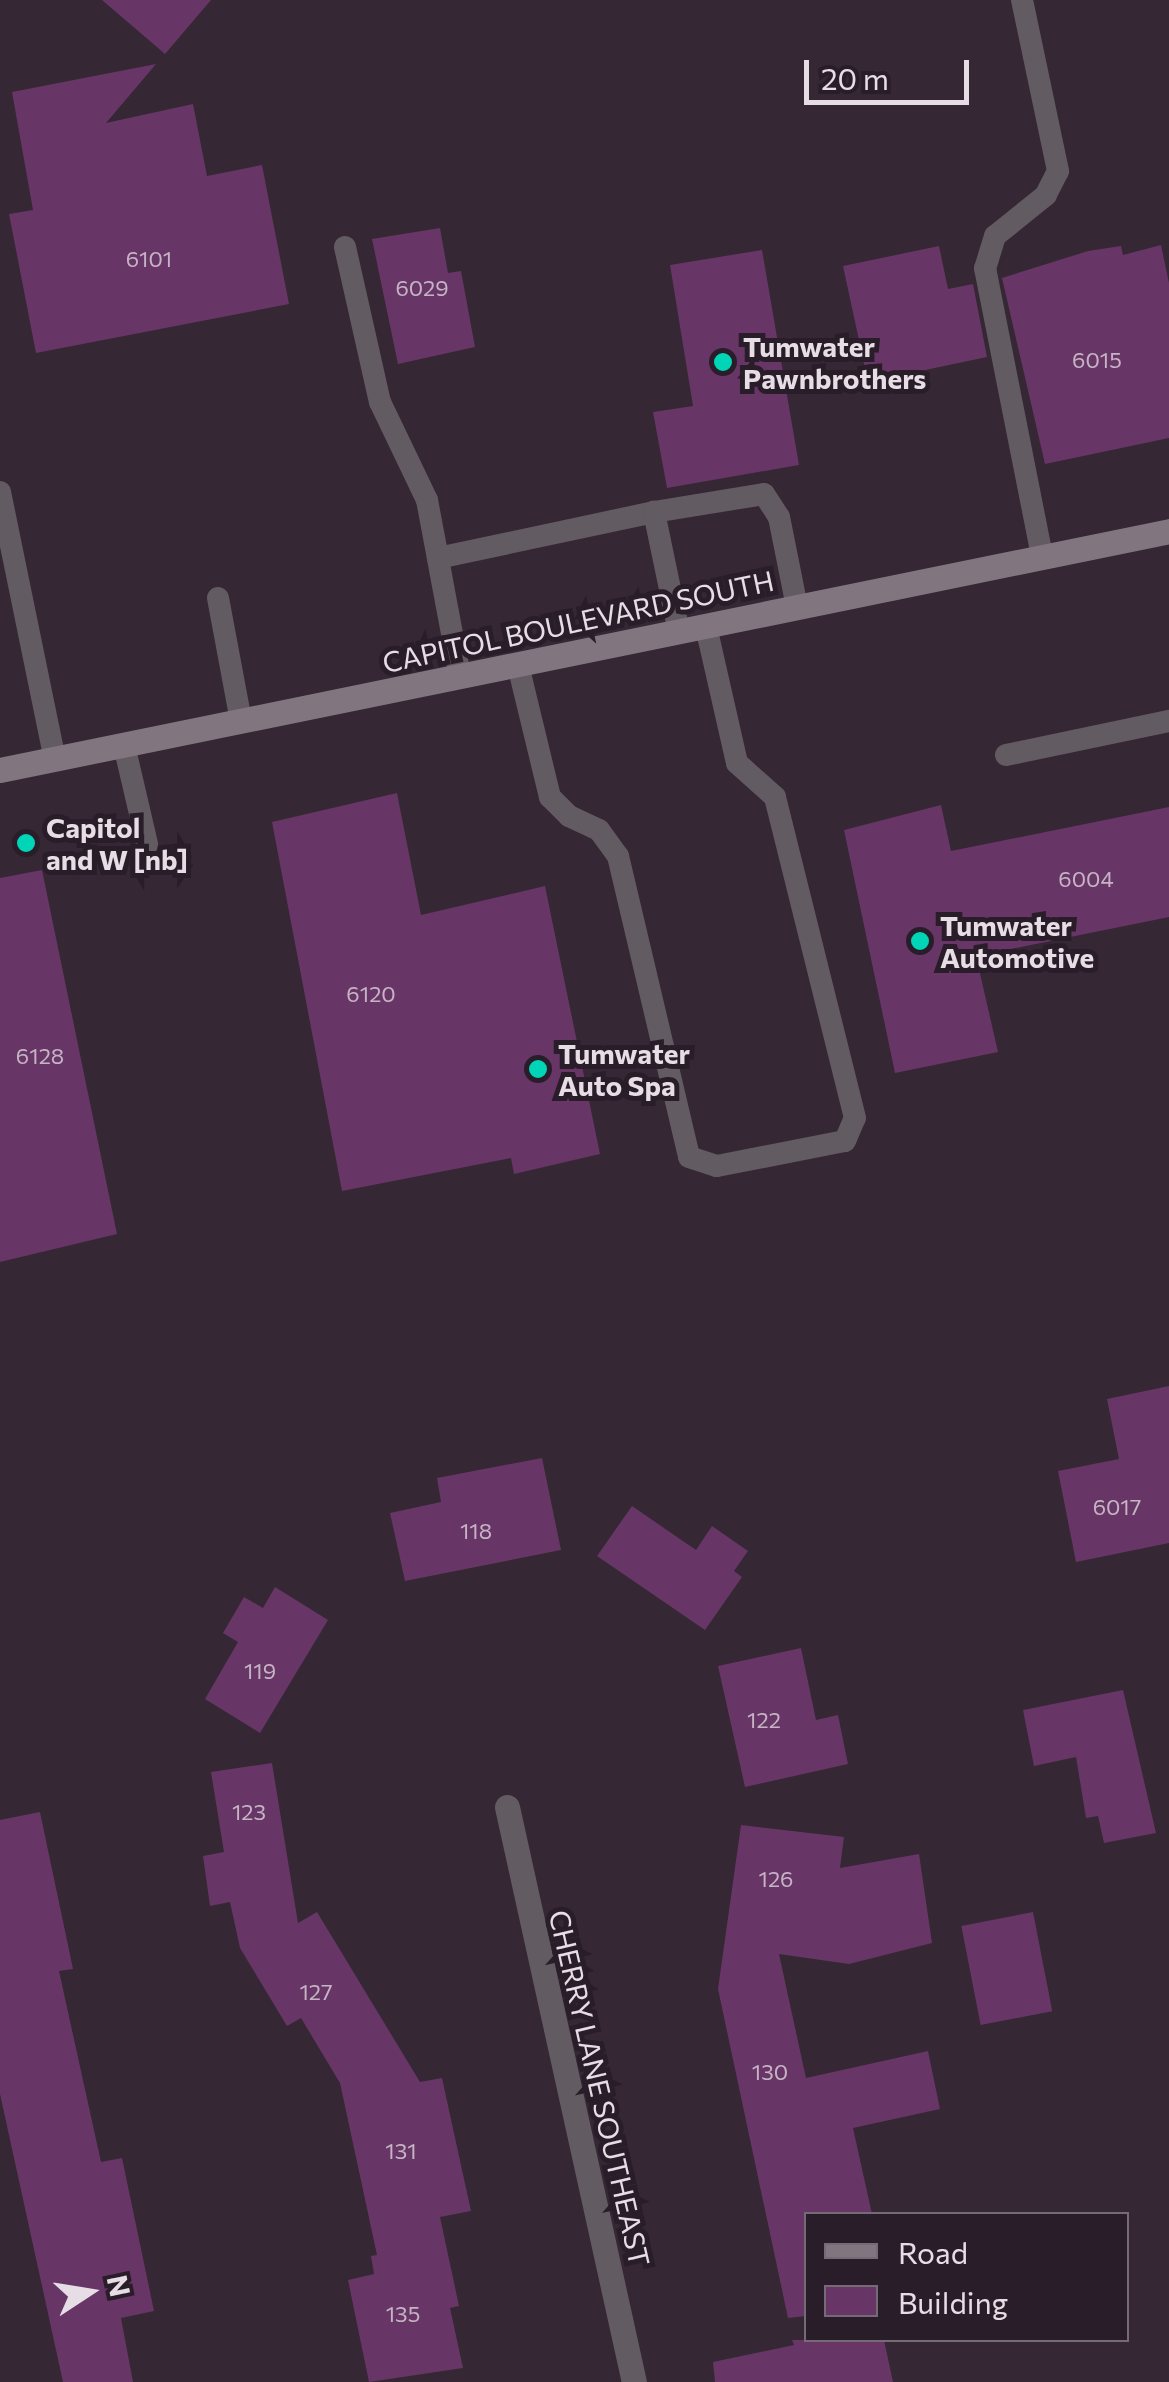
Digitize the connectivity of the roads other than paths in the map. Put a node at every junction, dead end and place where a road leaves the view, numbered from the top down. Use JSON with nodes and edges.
{"nodes":[{"id":1,"x":1022,"y":0,"type":"edge"},
{"id":2,"x":346,"y":246,"type":"dead end"},
{"id":3,"x":0,"y":492,"type":"edge"},
{"id":4,"x":654,"y":512,"type":"junction"},
{"id":5,"x":1169,"y":531,"type":"edge"},
{"id":6,"x":1042,"y":557,"type":"junction"},
{"id":7,"x":438,"y":558,"type":"junction"},
{"id":8,"x":218,"y":598,"type":"dead end"},
{"id":9,"x":11,"y":605,"type":"edge"},
{"id":10,"x":797,"y":607,"type":"junction"},
{"id":11,"x":706,"y":626,"type":"junction"},
{"id":12,"x":679,"y":632,"type":"junction"},
{"id":13,"x":518,"y":664,"type":"junction"},
{"id":14,"x":460,"y":676,"type":"junction"},
{"id":15,"x":242,"y":721,"type":"junction"},
{"id":16,"x":1169,"y":721,"type":"edge"},
{"id":17,"x":124,"y":744,"type":"junction"},
{"id":18,"x":1006,"y":755,"type":"dead end"},
{"id":19,"x":55,"y":759,"type":"junction"},
{"id":20,"x":0,"y":770,"type":"edge"},
{"id":21,"x":146,"y":844,"type":"dead end"},
{"id":22,"x":507,"y":1807,"type":"dead end"},
{"id":23,"x":634,"y":2382,"type":"edge"}],
"edges":[{"from":1,"to":6,"type":"lane"},
{"from":2,"to":7,"type":"lane"},
{"from":3,"to":9,"type":"lane"},
{"from":4,"to":7,"type":"lane"},
{"from":4,"to":10,"type":"lane"},
{"from":4,"to":12,"type":"lane"},
{"from":5,"to":6,"type":"main road","name":"CAPITOL BOULEVARD SOUTH"},
{"from":6,"to":10,"type":"main road","name":"CAPITOL BOULEVARD SOUTH"},
{"from":7,"to":14,"type":"lane"},
{"from":8,"to":15,"type":"lane"},
{"from":9,"to":19,"type":"lane"},
{"from":10,"to":11,"type":"main road","name":"CAPITOL BOULEVARD SOUTH"},
{"from":11,"to":12,"type":"main road","name":"CAPITOL BOULEVARD SOUTH"},
{"from":11,"to":13,"type":"lane"},
{"from":12,"to":13,"type":"main road","name":"CAPITOL BOULEVARD SOUTH"},
{"from":13,"to":14,"type":"main road","name":"CAPITOL BOULEVARD SOUTH"},
{"from":14,"to":15,"type":"main road","name":"CAPITOL BOULEVARD SOUTH"},
{"from":15,"to":17,"type":"main road","name":"CAPITOL BOULEVARD SOUTH"},
{"from":16,"to":18,"type":"lane"},
{"from":17,"to":19,"type":"main road","name":"CAPITOL BOULEVARD SOUTH"},
{"from":17,"to":21,"type":"lane"},
{"from":19,"to":20,"type":"main road","name":"CAPITOL BOULEVARD SOUTH"},
{"from":22,"to":23,"type":"street","name":"CHERRY LANE SOUTHEAST"}]}
